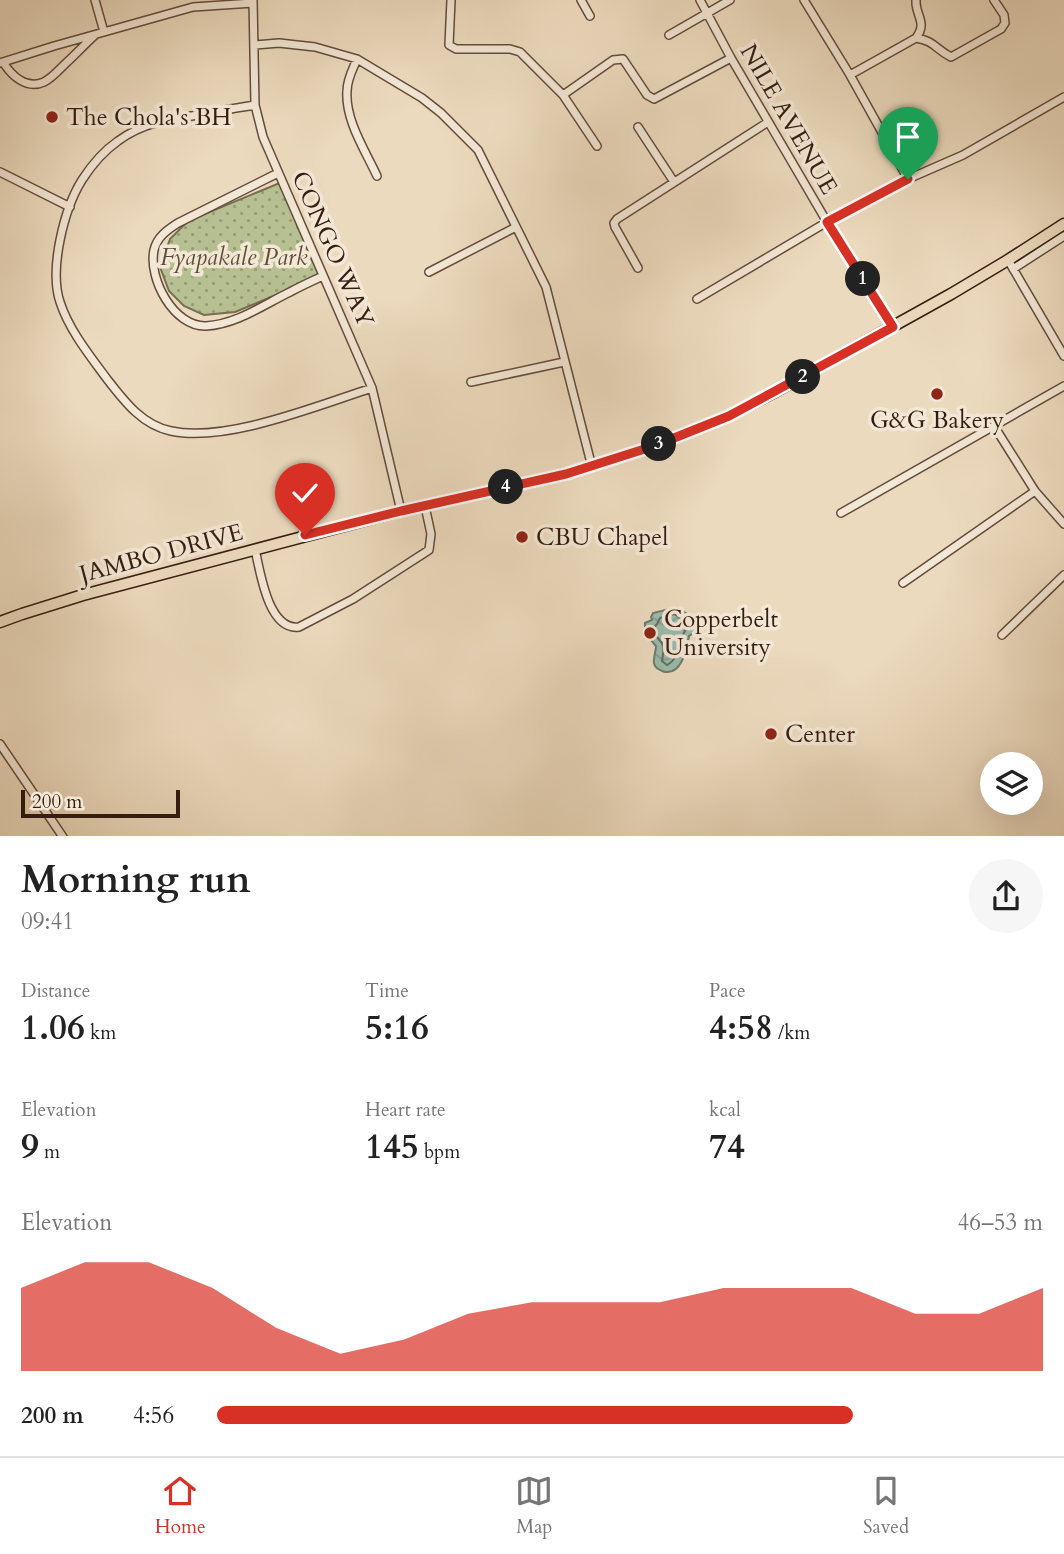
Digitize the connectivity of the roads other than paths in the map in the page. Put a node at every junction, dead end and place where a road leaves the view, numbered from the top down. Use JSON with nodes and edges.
{"nodes":[{"id":1,"x":94,"y":0,"type":"edge"},
{"id":2,"x":451,"y":0,"type":"edge"},
{"id":3,"x":580,"y":0,"type":"edge"},
{"id":4,"x":700,"y":0,"type":"edge"},
{"id":5,"x":730,"y":0,"type":"edge"},
{"id":6,"x":804,"y":0,"type":"edge"},
{"id":7,"x":916,"y":0,"type":"edge"},
{"id":8,"x":995,"y":0,"type":"edge"},
{"id":9,"x":253,"y":1,"type":"edge"},
{"id":10,"x":707,"y":13,"type":"junction"},
{"id":11,"x":590,"y":16,"type":"dead end"},
{"id":12,"x":100,"y":33,"type":"junction"},
{"id":13,"x":669,"y":35,"type":"dead end"},
{"id":14,"x":916,"y":38,"type":"junction"},
{"id":15,"x":255,"y":45,"type":"junction"},
{"id":16,"x":731,"y":58,"type":"junction"},
{"id":17,"x":358,"y":59,"type":"junction"},
{"id":18,"x":1,"y":63,"type":"edge"},
{"id":19,"x":850,"y":75,"type":"junction"},
{"id":20,"x":563,"y":94,"type":"junction"},
{"id":21,"x":1064,"y":97,"type":"edge"},
{"id":22,"x":255,"y":105,"type":"junction"},
{"id":23,"x":768,"y":122,"type":"junction"},
{"id":24,"x":638,"y":127,"type":"dead end"},
{"id":25,"x":597,"y":146,"type":"dead end"},
{"id":26,"x":0,"y":172,"type":"edge"},
{"id":27,"x":278,"y":173,"type":"junction"},
{"id":28,"x":377,"y":176,"type":"dead end"},
{"id":29,"x":908,"y":179,"type":"junction"},
{"id":30,"x":674,"y":182,"type":"junction"},
{"id":31,"x":70,"y":207,"type":"junction"},
{"id":32,"x":827,"y":222,"type":"junction"},
{"id":33,"x":1064,"y":224,"type":"edge"},
{"id":34,"x":516,"y":227,"type":"junction"},
{"id":35,"x":1064,"y":236,"type":"edge"},
{"id":36,"x":1010,"y":265,"type":"junction"},
{"id":37,"x":638,"y":268,"type":"dead end"},
{"id":38,"x":429,"y":272,"type":"dead end"},
{"id":39,"x":323,"y":276,"type":"junction"},
{"id":40,"x":697,"y":299,"type":"dead end"},
{"id":41,"x":893,"y":327,"type":"junction"},
{"id":42,"x":1064,"y":356,"type":"edge"},
{"id":43,"x":564,"y":362,"type":"junction"},
{"id":44,"x":471,"y":383,"type":"dead end"},
{"id":45,"x":1064,"y":386,"type":"edge"},
{"id":46,"x":372,"y":388,"type":"junction"},
{"id":47,"x":994,"y":426,"type":"junction"},
{"id":48,"x":592,"y":467,"type":"junction"},
{"id":49,"x":1034,"y":491,"type":"junction"},
{"id":50,"x":425,"y":506,"type":"junction"},
{"id":51,"x":401,"y":511,"type":"junction"},
{"id":52,"x":841,"y":513,"type":"dead end"},
{"id":53,"x":1064,"y":524,"type":"edge"},
{"id":54,"x":255,"y":549,"type":"junction"},
{"id":55,"x":1064,"y":575,"type":"edge"},
{"id":56,"x":903,"y":583,"type":"dead end"},
{"id":57,"x":0,"y":622,"type":"edge"},
{"id":58,"x":1002,"y":635,"type":"dead end"},
{"id":59,"x":0,"y":744,"type":"edge"},
{"id":60,"x":63,"y":836,"type":"edge"}],
"edges":[{"from":1,"to":12,"type":"street"},
{"from":2,"to":20,"type":"street"},
{"from":3,"to":11,"type":"street"},
{"from":4,"to":10,"type":"street","name":"NILE AVENUE"},
{"from":5,"to":10,"type":"street"},
{"from":6,"to":19,"type":"street"},
{"from":7,"to":14,"type":"street"},
{"from":8,"to":14,"type":"street"},
{"from":9,"to":12,"type":"street"},
{"from":9,"to":15,"type":"street","name":"CONGO WAY"},
{"from":10,"to":13,"type":"street"},
{"from":10,"to":16,"type":"street","name":"NILE AVENUE"},
{"from":12,"to":18,"type":"street"},
{"from":12,"to":18,"type":"street"},
{"from":14,"to":19,"type":"street"},
{"from":15,"to":17,"type":"street"},
{"from":15,"to":22,"type":"street","name":"CONGO WAY"},
{"from":16,"to":20,"type":"street"},
{"from":16,"to":23,"type":"street","name":"NILE AVENUE"},
{"from":17,"to":28,"type":"street"},
{"from":17,"to":34,"type":"street"},
{"from":19,"to":29,"type":"street"},
{"from":20,"to":25,"type":"street"},
{"from":21,"to":29,"type":"street"},
{"from":22,"to":27,"type":"street","name":"CONGO WAY"},
{"from":22,"to":31,"type":"street"},
{"from":23,"to":30,"type":"street"},
{"from":23,"to":32,"type":"street","name":"NILE AVENUE"},
{"from":24,"to":30,"type":"street"},
{"from":26,"to":31,"type":"street"},
{"from":27,"to":39,"type":"street","name":"CONGO WAY"},
{"from":27,"to":39,"type":"street"},
{"from":29,"to":32,"type":"street"},
{"from":30,"to":37,"type":"street"},
{"from":31,"to":46,"type":"street"},
{"from":32,"to":40,"type":"street"},
{"from":32,"to":41,"type":"street","name":"NILE AVENUE"},
{"from":33,"to":36,"type":"main road","name":"JAMBO DRIVE"},
{"from":34,"to":38,"type":"street"},
{"from":34,"to":43,"type":"street"},
{"from":35,"to":36,"type":"street","name":"JAMBO DRIVE"},
{"from":36,"to":41,"type":"main road","name":"JAMBO DRIVE"},
{"from":36,"to":42,"type":"street"},
{"from":39,"to":46,"type":"street","name":"CONGO WAY"},
{"from":41,"to":48,"type":"main road","name":"JAMBO DRIVE"},
{"from":43,"to":44,"type":"street"},
{"from":43,"to":48,"type":"street"},
{"from":45,"to":47,"type":"street"},
{"from":46,"to":51,"type":"street","name":"CONGO WAY"},
{"from":47,"to":49,"type":"street"},
{"from":47,"to":52,"type":"street"},
{"from":48,"to":50,"type":"main road","name":"JAMBO DRIVE"},
{"from":49,"to":53,"type":"street"},
{"from":49,"to":56,"type":"street"},
{"from":50,"to":51,"type":"main road","name":"JAMBO DRIVE"},
{"from":50,"to":54,"type":"street"},
{"from":51,"to":54,"type":"main road","name":"JAMBO DRIVE"},
{"from":54,"to":57,"type":"main road","name":"JAMBO DRIVE"},
{"from":55,"to":58,"type":"street"},
{"from":59,"to":60,"type":"street"}]}
